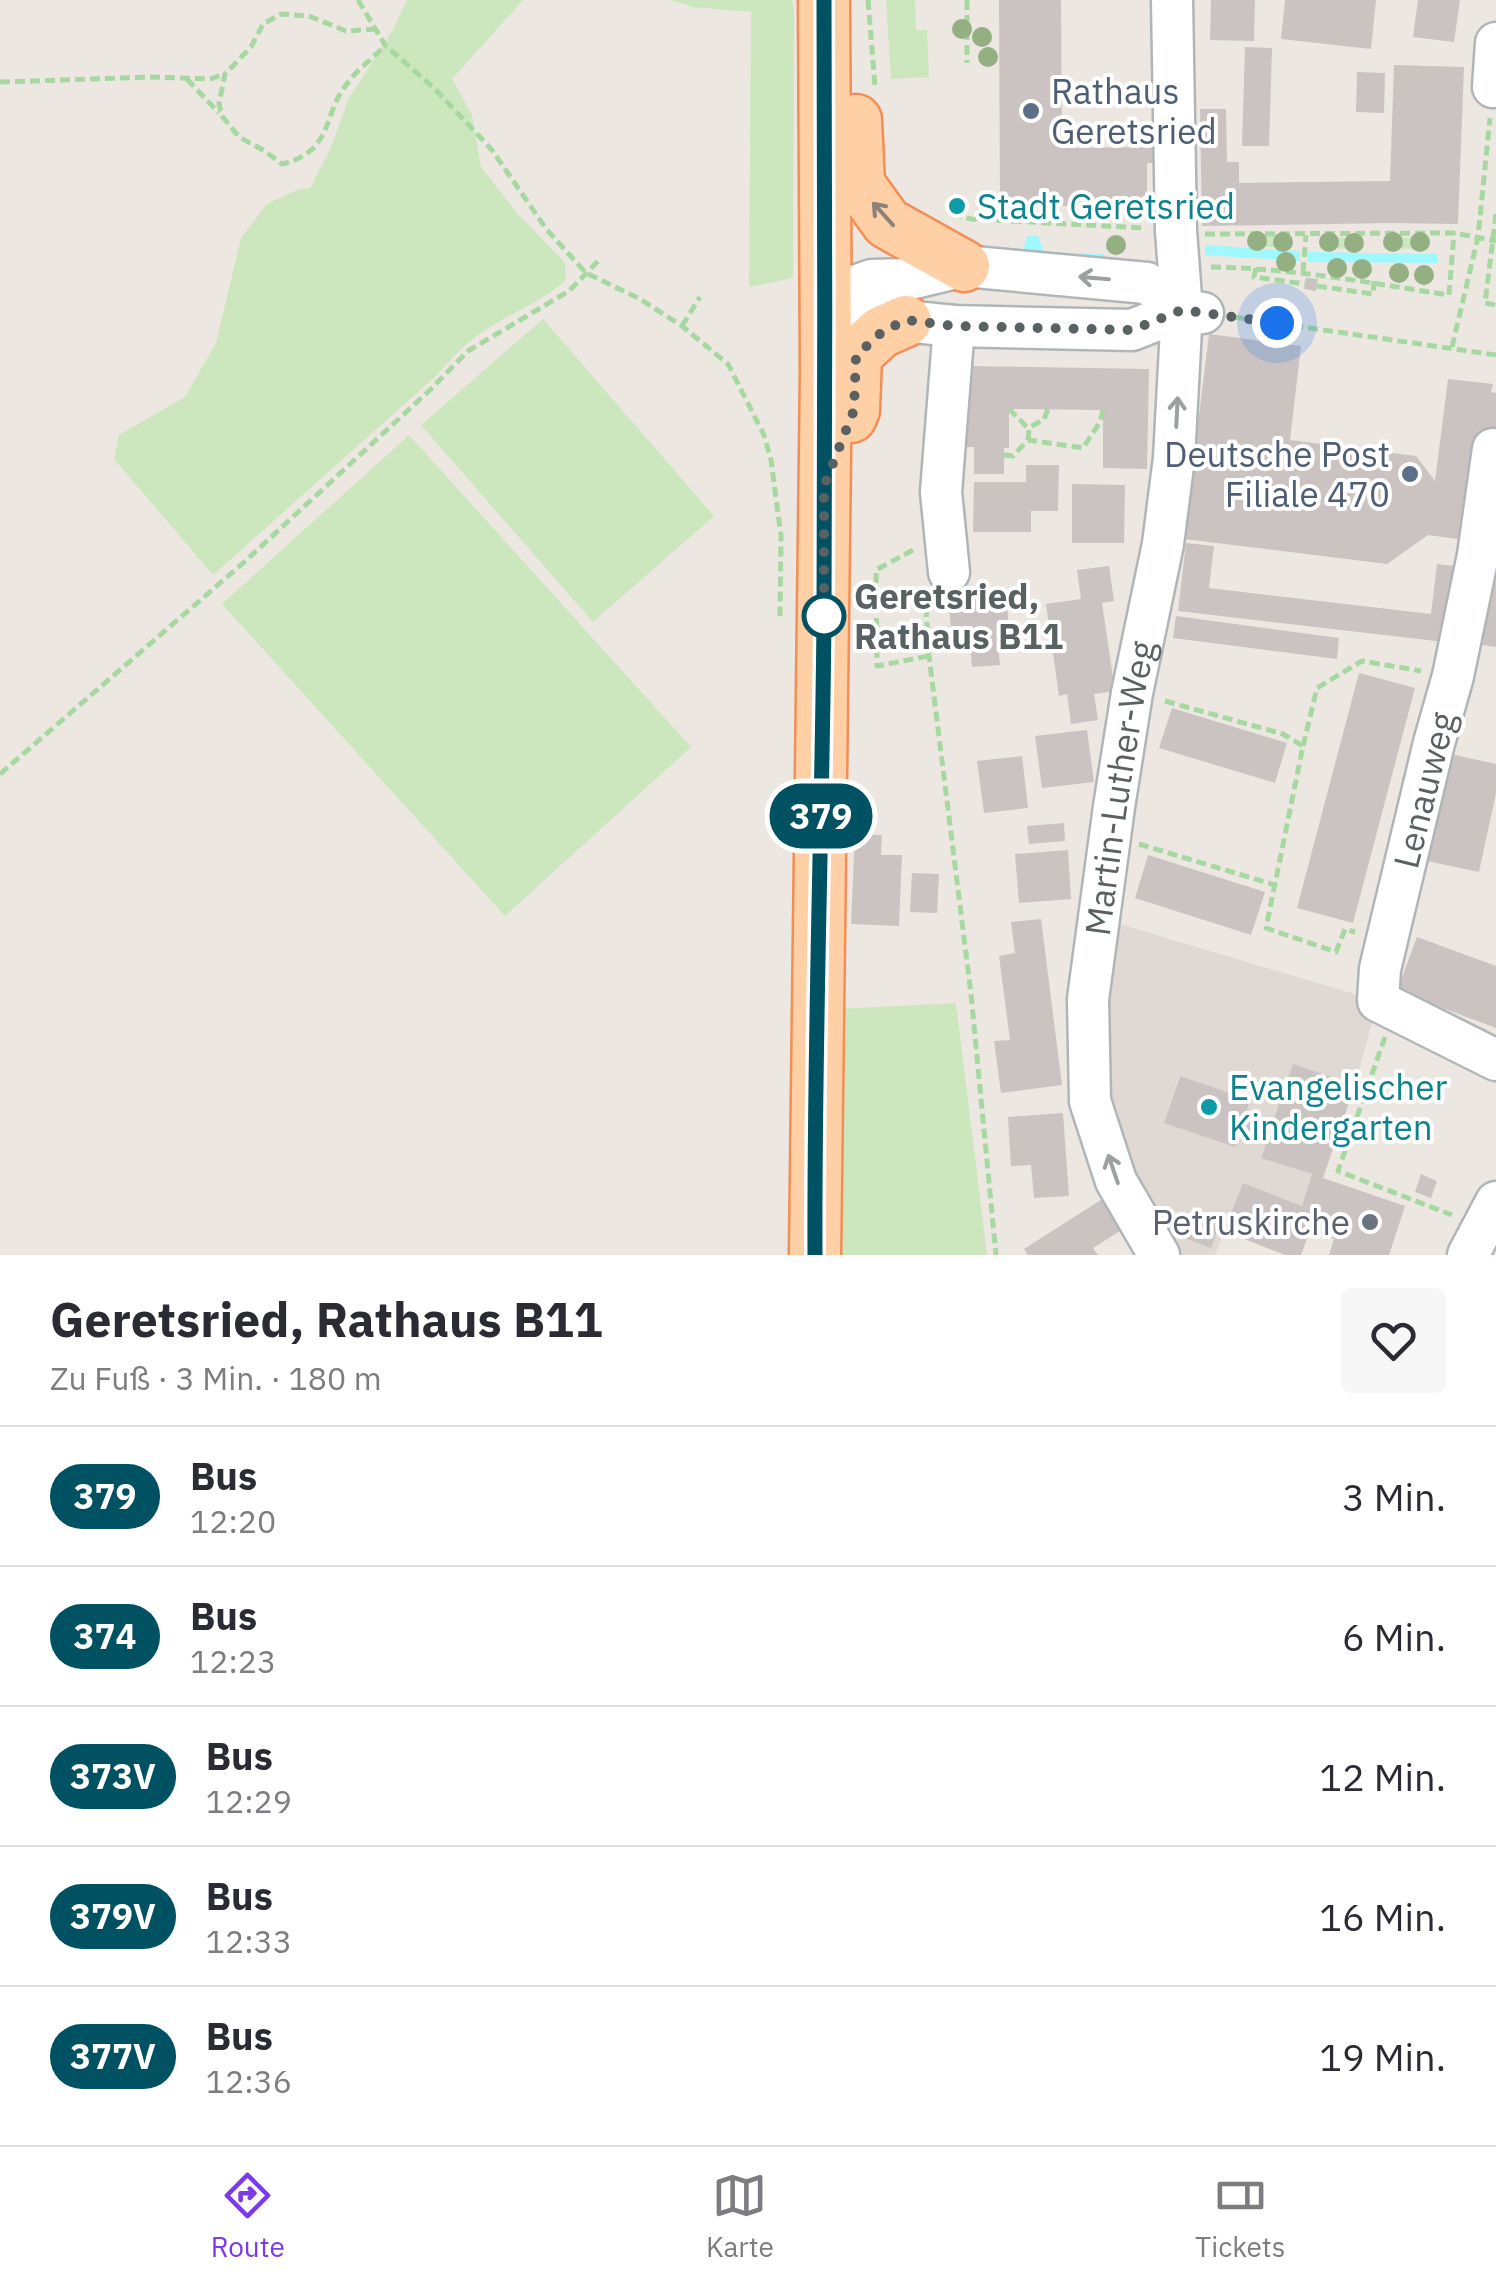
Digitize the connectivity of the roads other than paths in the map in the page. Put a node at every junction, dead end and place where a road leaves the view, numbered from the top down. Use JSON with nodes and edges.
{"nodes":[{"id":1,"x":824,"y":0,"type":"edge"},
{"id":2,"x":848,"y":0,"type":"edge"},
{"id":3,"x":1172,"y":0,"type":"edge"},
{"id":4,"x":1496,"y":42,"type":"edge"},
{"id":5,"x":1494,"y":88,"type":"road end"},
{"id":6,"x":967,"y":242,"type":"junction"},
{"id":7,"x":826,"y":296,"type":"junction"},
{"id":8,"x":1194,"y":312,"type":"junction"},
{"id":9,"x":930,"y":323,"type":"junction"},
{"id":10,"x":1493,"y":449,"type":"dead end"},
{"id":11,"x":824,"y":486,"type":"junction"},
{"id":12,"x":935,"y":559,"type":"road end"},
{"id":13,"x":1496,"y":1060,"type":"edge"},
{"id":14,"x":815,"y":1255,"type":"edge"},
{"id":15,"x":1159,"y":1255,"type":"edge"}],
"edges":[{"from":1,"to":7,"type":"main road"},
{"from":6,"to":2,"type":"main road","one_way":true},
{"from":3,"to":8,"type":"street","name":"Martin-Luther-Weg"},
{"from":4,"to":5,"type":"street"},
{"from":6,"to":7,"type":"street"},
{"from":8,"to":6,"type":"street","one_way":true},
{"from":7,"to":9,"type":"street"},
{"from":7,"to":11,"type":"main road"},
{"from":8,"to":9,"type":"street"},
{"from":15,"to":8,"type":"street","name":"Martin-Luther-Weg","one_way":true},
{"from":9,"to":11,"type":"main road"},
{"from":9,"to":12,"type":"street"},
{"from":10,"to":13,"type":"street","name":"Lenauweg"},
{"from":11,"to":14,"type":"main road"}]}
